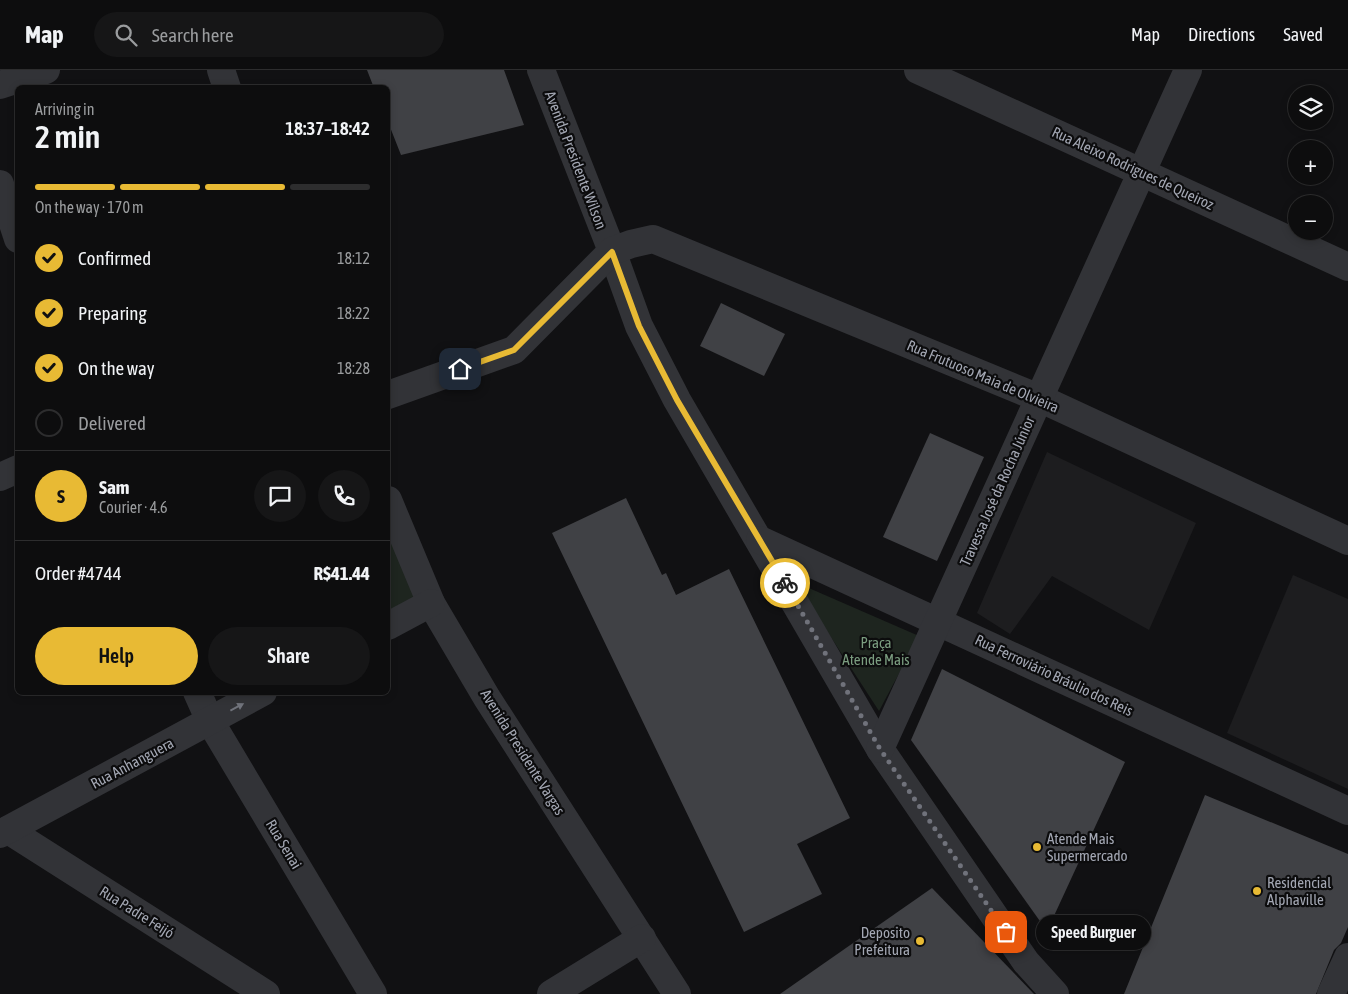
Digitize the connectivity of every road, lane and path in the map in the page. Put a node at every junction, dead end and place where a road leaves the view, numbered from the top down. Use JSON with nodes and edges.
{"nodes":[{"id":1,"x":46,"y":70,"type":"edge"},
{"id":2,"x":221,"y":70,"type":"edge"},
{"id":3,"x":541,"y":70,"type":"edge"},
{"id":4,"x":918,"y":70,"type":"edge"},
{"id":5,"x":1188,"y":70,"type":"edge"},
{"id":6,"x":0,"y":85,"type":"edge"},
{"id":7,"x":226,"y":85,"type":"edge"},
{"id":8,"x":1141,"y":172,"type":"junction"},
{"id":9,"x":0,"y":184,"type":"edge"},
{"id":10,"x":15,"y":230,"type":"edge"},
{"id":11,"x":612,"y":252,"type":"junction"},
{"id":12,"x":1348,"y":267,"type":"edge"},
{"id":13,"x":390,"y":395,"type":"edge"},
{"id":14,"x":1039,"y":398,"type":"junction"},
{"id":15,"x":15,"y":469,"type":"edge"},
{"id":16,"x":0,"y":476,"type":"edge"},
{"id":17,"x":390,"y":505,"type":"edge"},
{"id":18,"x":760,"y":540,"type":"junction"},
{"id":19,"x":1348,"y":541,"type":"edge"},
{"id":20,"x":431,"y":603,"type":"junction"},
{"id":21,"x":938,"y":622,"type":"junction"},
{"id":22,"x":390,"y":625,"type":"edge"},
{"id":23,"x":198,"y":695,"type":"edge"},
{"id":24,"x":258,"y":695,"type":"edge"},
{"id":25,"x":210,"y":721,"type":"junction"},
{"id":26,"x":880,"y":749,"type":"junction"},
{"id":27,"x":1348,"y":811,"type":"edge"},
{"id":28,"x":4,"y":832,"type":"edge"},
{"id":29,"x":642,"y":938,"type":"junction"},
{"id":30,"x":1348,"y":957,"type":"edge"},
{"id":31,"x":266,"y":994,"type":"edge"},
{"id":32,"x":373,"y":994,"type":"edge"},
{"id":33,"x":551,"y":994,"type":"edge"},
{"id":34,"x":677,"y":994,"type":"edge"},
{"id":35,"x":1055,"y":994,"type":"edge"},
{"id":36,"x":1331,"y":994,"type":"edge"}],
"edges":[{"from":1,"to":6,"type":"street"},
{"from":2,"to":7,"type":"street"},
{"from":3,"to":11,"type":"street","name":"Avenida Presidente Wilson"},
{"from":4,"to":8,"type":"street","name":"Rua Aleixo Rodrigues de Queiroz"},
{"from":5,"to":8,"type":"street","name":"Travessa José da Rocha Júnior"},
{"from":8,"to":12,"type":"street","name":"Rua Aleixo Rodrigues de Queiroz"},
{"from":8,"to":14,"type":"street","name":"Travessa José da Rocha Júnior"},
{"from":9,"to":10,"type":"street"},
{"from":11,"to":13,"type":"street"},
{"from":11,"to":14,"type":"street","name":"Rua Frutuoso Maia de Olvieira"},
{"from":11,"to":18,"type":"street","name":"Avenida Presidente Wilson"},
{"from":14,"to":19,"type":"street","name":"Rua Frutuoso Maia de Olvieira"},
{"from":14,"to":21,"type":"street","name":"Travessa José da Rocha Júnior"},
{"from":15,"to":16,"type":"street"},
{"from":17,"to":20,"type":"street","name":"Avenida Presidente Vargas"},
{"from":18,"to":21,"type":"street","name":"Rua Ferroviário Bráulio dos Reis"},
{"from":18,"to":26,"type":"street","name":"Avenida Presidente Wilson"},
{"from":20,"to":22,"type":"street"},
{"from":20,"to":29,"type":"street","name":"Avenida Presidente Vargas"},
{"from":21,"to":26,"type":"street","name":"Travessa José da Rocha Júnior"},
{"from":21,"to":27,"type":"street","name":"Rua Ferroviário Bráulio dos Reis"},
{"from":23,"to":25,"type":"street","name":"Rua Senai"},
{"from":25,"to":24,"type":"street","name":"Rua Anhanguera","one_way":true},
{"from":25,"to":28,"type":"street","name":"Rua Anhanguera"},
{"from":25,"to":32,"type":"street","name":"Rua Senai"},
{"from":26,"to":35,"type":"street","name":"Avenida Presidente Wilson"},
{"from":28,"to":31,"type":"street","name":"Rua Padre Feijó"},
{"from":29,"to":33,"type":"street"},
{"from":29,"to":34,"type":"street","name":"Avenida Presidente Vargas"},
{"from":30,"to":36,"type":"street"}]}
